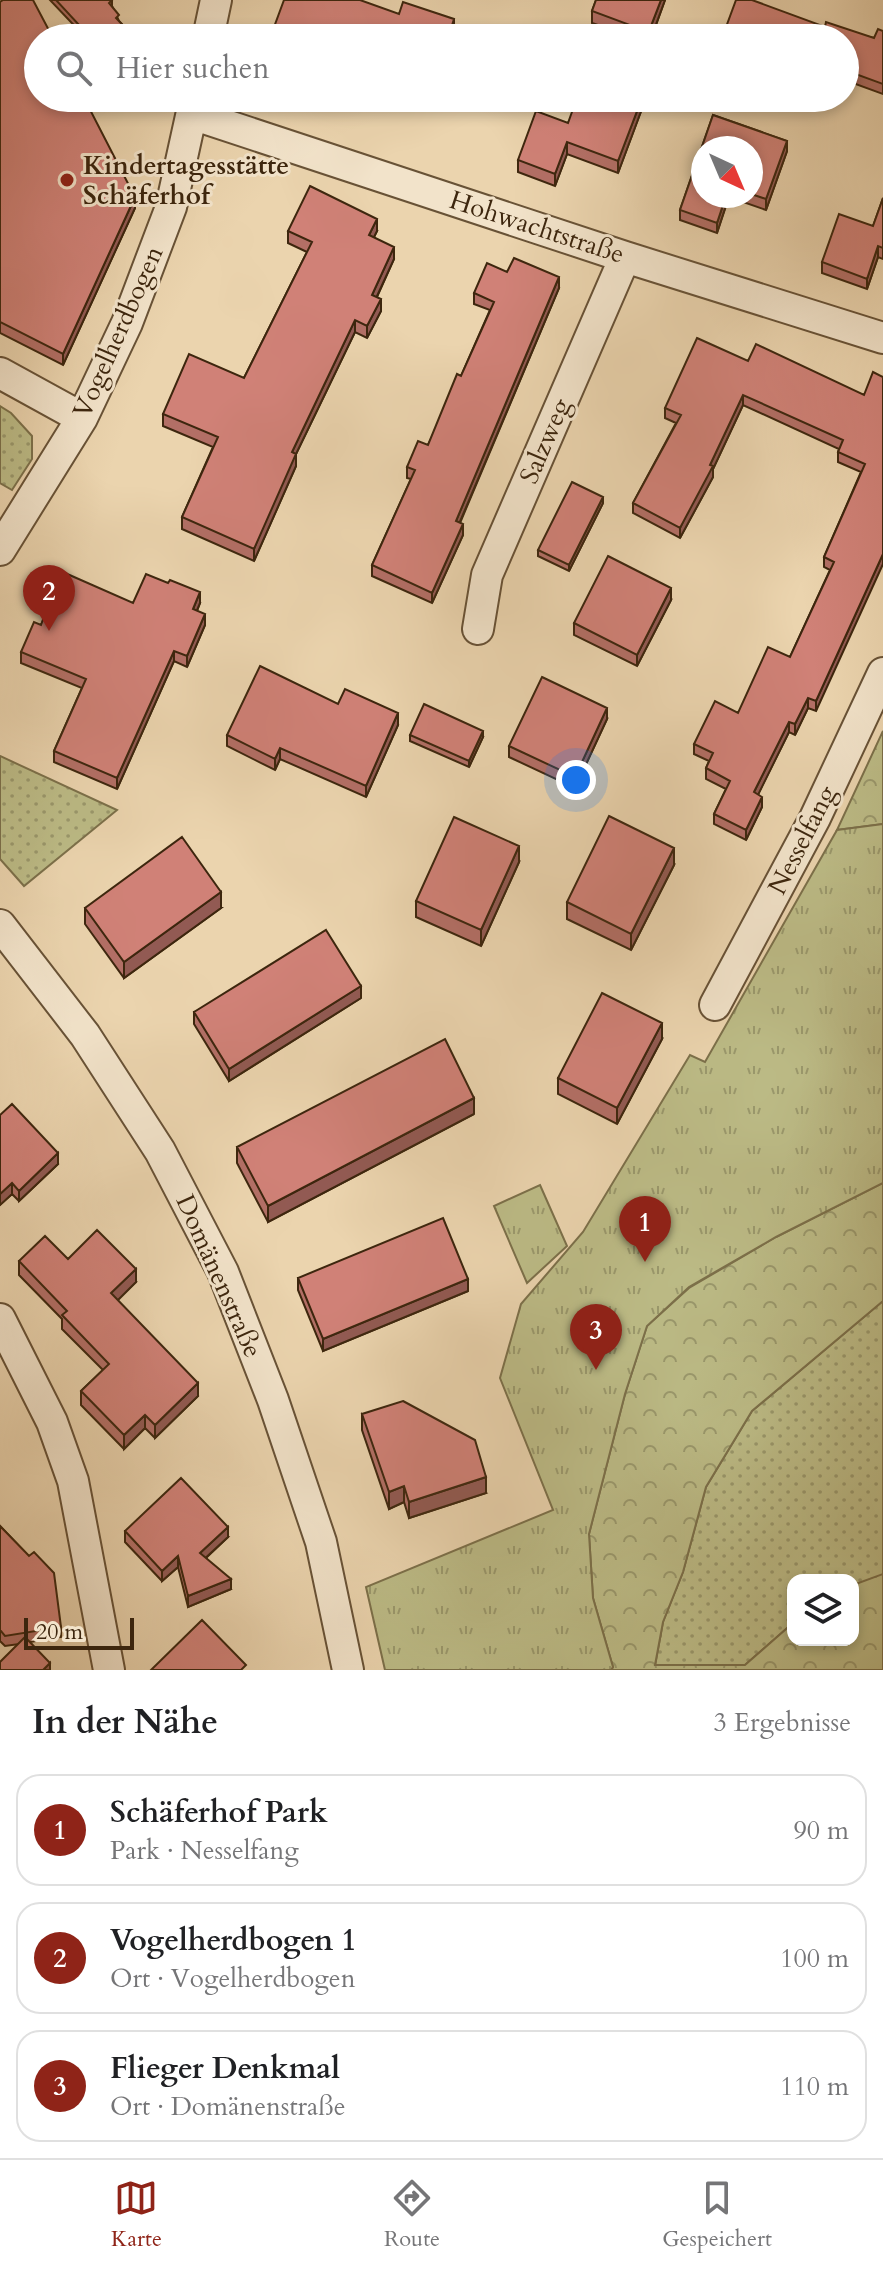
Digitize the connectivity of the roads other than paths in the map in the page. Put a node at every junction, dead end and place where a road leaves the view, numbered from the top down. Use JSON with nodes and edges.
{"nodes":[{"id":1,"x":216,"y":0,"type":"edge"},
{"id":2,"x":211,"y":24,"type":"edge"},
{"id":3,"x":193,"y":112,"type":"edge"},
{"id":4,"x":211,"y":112,"type":"edge"},
{"id":5,"x":625,"y":257,"type":"junction"},
{"id":6,"x":883,"y":338,"type":"edge"},
{"id":7,"x":0,"y":373,"type":"edge"},
{"id":8,"x":82,"y":418,"type":"junction"},
{"id":9,"x":0,"y":550,"type":"edge"},
{"id":10,"x":478,"y":629,"type":"dead end"},
{"id":11,"x":883,"y":673,"type":"edge"},
{"id":12,"x":0,"y":925,"type":"edge"},
{"id":13,"x":715,"y":1005,"type":"dead end"},
{"id":14,"x":0,"y":1319,"type":"edge"},
{"id":15,"x":109,"y":1670,"type":"edge"},
{"id":16,"x":348,"y":1670,"type":"edge"}],
"edges":[{"from":1,"to":2,"type":"street"},
{"from":3,"to":8,"type":"street","name":"Vogelherdbogen"},
{"from":4,"to":5,"type":"street","name":"Hohwachtstraße"},
{"from":5,"to":6,"type":"street","name":"Hohwachtstraße"},
{"from":5,"to":10,"type":"street","name":"Salzweg"},
{"from":7,"to":8,"type":"street"},
{"from":8,"to":9,"type":"street","name":"Vogelherdbogen"},
{"from":11,"to":13,"type":"street","name":"Nesselfang"},
{"from":12,"to":16,"type":"street","name":"Domänenstraße"},
{"from":14,"to":15,"type":"street"}]}
